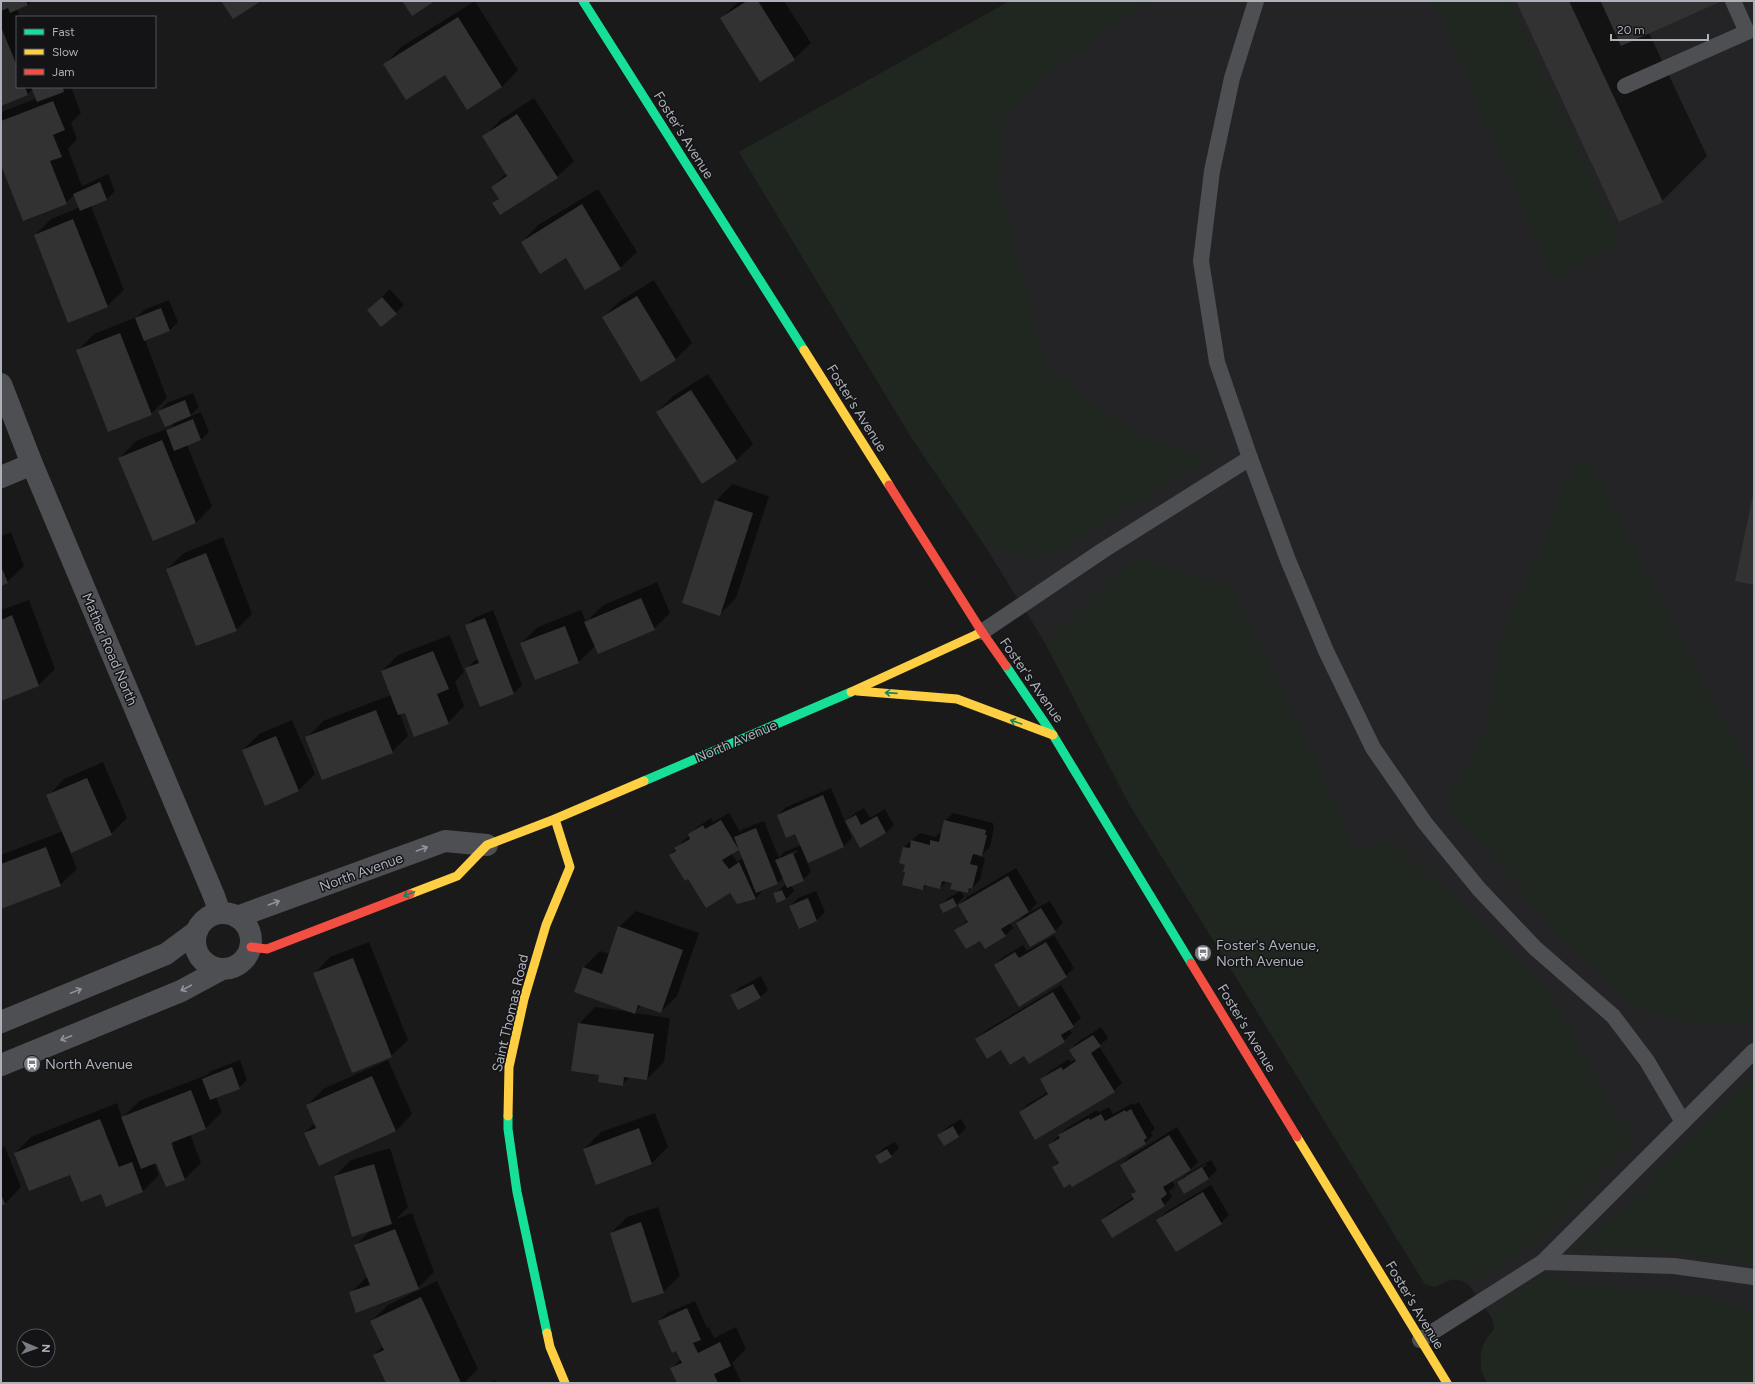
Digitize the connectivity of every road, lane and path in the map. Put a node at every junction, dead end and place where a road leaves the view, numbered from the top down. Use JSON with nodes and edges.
{"nodes":[{"id":1,"x":582,"y":1,"type":"edge"},
{"id":2,"x":1256,"y":1,"type":"edge"},
{"id":3,"x":1733,"y":1,"type":"edge"},
{"id":4,"x":1625,"y":86,"type":"dead end"},
{"id":5,"x":1,"y":384,"type":"edge"},
{"id":6,"x":1250,"y":458,"type":"junction"},
{"id":7,"x":32,"y":464,"type":"junction"},
{"id":8,"x":1,"y":477,"type":"edge"},
{"id":9,"x":982,"y":632,"type":"junction"},
{"id":10,"x":855,"y":690,"type":"junction"},
{"id":11,"x":1053,"y":735,"type":"junction"},
{"id":12,"x":556,"y":819,"type":"junction"},
{"id":13,"x":487,"y":845,"type":"junction"},
{"id":14,"x":229,"y":915,"type":"junction"},
{"id":15,"x":196,"y":931,"type":"junction"},
{"id":16,"x":251,"y":948,"type":"junction"},
{"id":17,"x":220,"y":970,"type":"junction"},
{"id":18,"x":1,"y":1022,"type":"edge"},
{"id":19,"x":1754,"y":1051,"type":"edge"},
{"id":20,"x":1,"y":1065,"type":"edge"},
{"id":21,"x":1683,"y":1122,"type":"junction"},
{"id":22,"x":1543,"y":1262,"type":"junction"},
{"id":23,"x":1754,"y":1277,"type":"edge"},
{"id":24,"x":1420,"y":1340,"type":"junction"},
{"id":25,"x":565,"y":1383,"type":"edge"},
{"id":26,"x":1447,"y":1383,"type":"edge"}],
"edges":[{"from":1,"to":9,"type":"main road","name":"Foster's Avenue"},
{"from":2,"to":6,"type":"lane"},
{"from":3,"to":4,"type":"lane"},
{"from":5,"to":7,"type":"street","name":"Mather Road North"},
{"from":6,"to":9,"type":"lane"},
{"from":6,"to":21,"type":"lane"},
{"from":7,"to":8,"type":"street"},
{"from":7,"to":14,"type":"street","name":"Mather Road North"},
{"from":9,"to":10,"type":"main road","name":"North Avenue"},
{"from":9,"to":11,"type":"main road","name":"Foster's Avenue"},
{"from":11,"to":10,"type":"main road","one_way":true},
{"from":10,"to":12,"type":"main road","name":"North Avenue"},
{"from":11,"to":24,"type":"main road","name":"Foster's Avenue"},
{"from":12,"to":13,"type":"main road","name":"North Avenue"},
{"from":12,"to":25,"type":"main road","name":"Saint Thomas Road"},
{"from":14,"to":13,"type":"street","name":"North Avenue","one_way":true},
{"from":13,"to":16,"type":"main road","name":"North Avenue","one_way":true},
{"from":14,"to":15,"type":"street","name":"North Avenue"},
{"from":14,"to":16,"type":"street"},
{"from":15,"to":17,"type":"street"},
{"from":18,"to":15,"type":"street","name":"North Avenue","one_way":true},
{"from":16,"to":17,"type":"street"},
{"from":17,"to":20,"type":"street","one_way":true},
{"from":19,"to":21,"type":"lane"},
{"from":21,"to":22,"type":"lane"},
{"from":22,"to":23,"type":"lane"},
{"from":22,"to":24,"type":"lane"},
{"from":24,"to":26,"type":"main road","name":"Foster's Avenue"}]}
